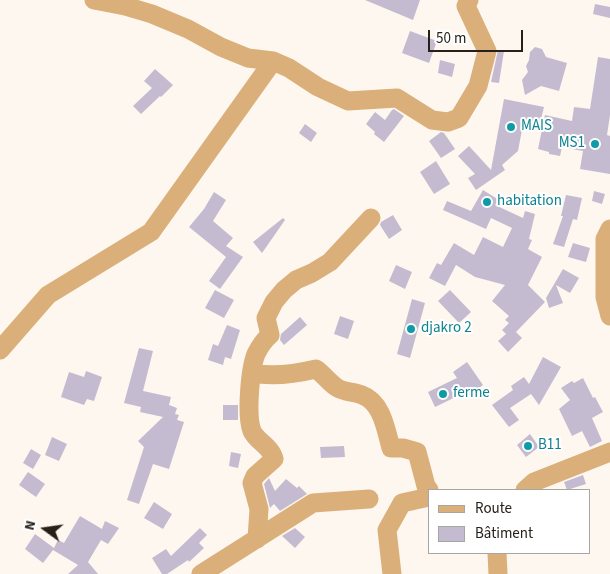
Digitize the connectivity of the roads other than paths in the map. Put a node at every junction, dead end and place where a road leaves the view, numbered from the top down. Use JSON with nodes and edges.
{"nodes":[{"id":1,"x":94,"y":0,"type":"edge"},
{"id":2,"x":469,"y":0,"type":"edge"},
{"id":3,"x":273,"y":61,"type":"junction"},
{"id":4,"x":371,"y":218,"type":"dead end"},
{"id":5,"x":610,"y":229,"type":"edge"},
{"id":6,"x":610,"y":316,"type":"edge"},
{"id":7,"x":0,"y":350,"type":"edge"},
{"id":8,"x":252,"y":374,"type":"junction"},
{"id":9,"x":610,"y":452,"type":"edge"},
{"id":10,"x":428,"y":489,"type":"edge"},
{"id":11,"x":526,"y":489,"type":"edge"},
{"id":12,"x":428,"y":496,"type":"edge"},
{"id":13,"x":369,"y":499,"type":"dead end"},
{"id":14,"x":257,"y":539,"type":"junction"},
{"id":15,"x":496,"y":554,"type":"edge"},
{"id":16,"x":201,"y":574,"type":"edge"},
{"id":17,"x":392,"y":574,"type":"edge"},
{"id":18,"x":498,"y":574,"type":"edge"}],
"edges":[{"from":1,"to":3,"type":"street"},
{"from":2,"to":3,"type":"street"},
{"from":3,"to":7,"type":"street"},
{"from":4,"to":8,"type":"street"},
{"from":5,"to":6,"type":"street"},
{"from":8,"to":10,"type":"street"},
{"from":8,"to":14,"type":"street"},
{"from":9,"to":11,"type":"street"},
{"from":12,"to":17,"type":"street"},
{"from":13,"to":14,"type":"street"},
{"from":14,"to":16,"type":"street"},
{"from":15,"to":18,"type":"street"}]}
